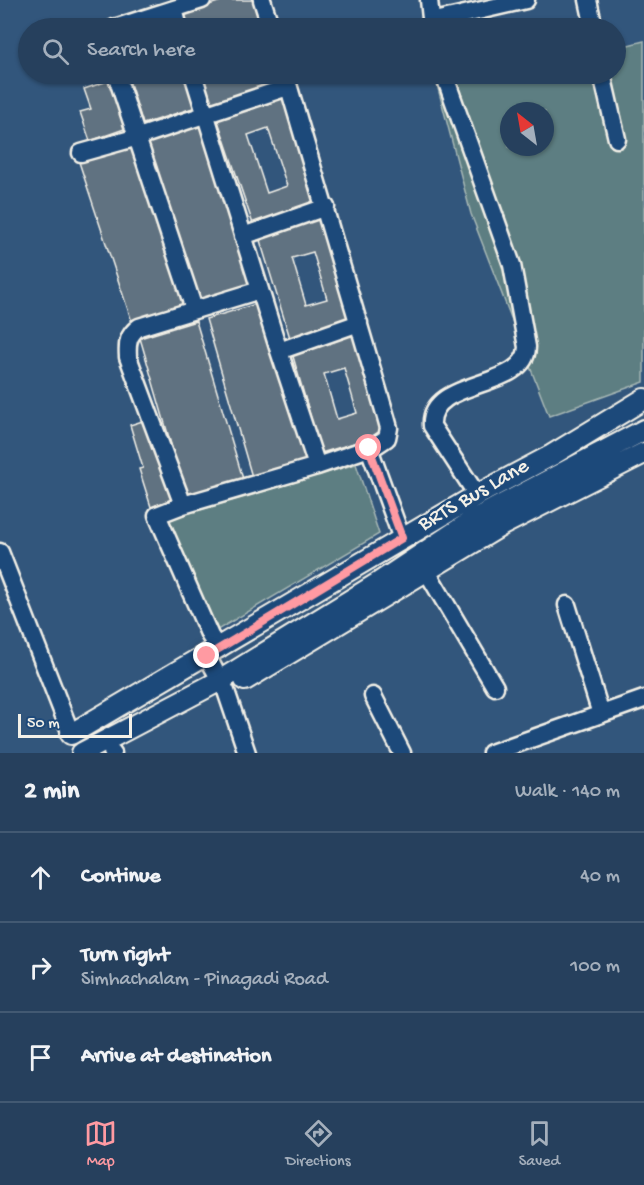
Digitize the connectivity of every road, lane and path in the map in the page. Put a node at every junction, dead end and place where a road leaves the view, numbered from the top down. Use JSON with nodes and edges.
{"nodes":[{"id":1,"x":202,"y":0,"type":"edge"},
{"id":2,"x":262,"y":0,"type":"edge"},
{"id":3,"x":429,"y":0,"type":"edge"},
{"id":4,"x":526,"y":0,"type":"edge"},
{"id":5,"x":588,"y":0,"type":"edge"},
{"id":6,"x":174,"y":9,"type":"junction"},
{"id":7,"x":146,"y":18,"type":"edge"},
{"id":8,"x":176,"y":18,"type":"edge"},
{"id":9,"x":268,"y":18,"type":"edge"},
{"id":10,"x":430,"y":18,"type":"edge"},
{"id":11,"x":458,"y":18,"type":"edge"},
{"id":12,"x":592,"y":18,"type":"edge"},
{"id":13,"x":119,"y":84,"type":"edge"},
{"id":14,"x":196,"y":84,"type":"edge"},
{"id":15,"x":277,"y":84,"type":"edge"},
{"id":16,"x":288,"y":84,"type":"edge"},
{"id":17,"x":452,"y":84,"type":"edge"},
{"id":18,"x":604,"y":84,"type":"edge"},
{"id":19,"x":206,"y":114,"type":"junction"},
{"id":20,"x":138,"y":137,"type":"junction"},
{"id":21,"x":617,"y":139,"type":"dead end"},
{"id":22,"x":81,"y":153,"type":"dead end"},
{"id":23,"x":326,"y":207,"type":"junction"},
{"id":24,"x":243,"y":236,"type":"junction"},
{"id":25,"x":260,"y":290,"type":"junction"},
{"id":26,"x":194,"y":309,"type":"junction"},
{"id":27,"x":359,"y":323,"type":"junction"},
{"id":28,"x":279,"y":351,"type":"junction"},
{"id":29,"x":644,"y":399,"type":"edge"},
{"id":30,"x":644,"y":430,"type":"edge"},
{"id":31,"x":369,"y":448,"type":"junction"},
{"id":32,"x":644,"y":453,"type":"edge"},
{"id":33,"x":317,"y":466,"type":"junction"},
{"id":34,"x":477,"y":495,"type":"junction"},
{"id":35,"x":183,"y":505,"type":"junction"},
{"id":36,"x":402,"y":538,"type":"junction"},
{"id":37,"x":0,"y":552,"type":"edge"},
{"id":38,"x":426,"y":570,"type":"junction"},
{"id":39,"x":567,"y":605,"type":"dead end"},
{"id":40,"x":213,"y":652,"type":"junction"},
{"id":41,"x":224,"y":686,"type":"junction"},
{"id":42,"x":495,"y":687,"type":"dead end"},
{"id":43,"x":373,"y":696,"type":"dead end"},
{"id":44,"x":644,"y":699,"type":"edge"},
{"id":45,"x":601,"y":714,"type":"junction"},
{"id":46,"x":71,"y":734,"type":"joint"},
{"id":47,"x":514,"y":749,"type":"edge"},
{"id":48,"x":82,"y":753,"type":"edge"},
{"id":49,"x":112,"y":753,"type":"edge"},
{"id":50,"x":247,"y":753,"type":"edge"},
{"id":51,"x":402,"y":753,"type":"edge"},
{"id":52,"x":492,"y":753,"type":"edge"}],
"edges":[{"from":1,"to":6,"type":"street"},
{"from":2,"to":9,"type":"street"},
{"from":3,"to":10,"type":"street"},
{"from":4,"to":11,"type":"street"},
{"from":5,"to":12,"type":"street"},
{"from":6,"to":7,"type":"street"},
{"from":6,"to":8,"type":"street"},
{"from":13,"to":20,"type":"street"},
{"from":14,"to":19,"type":"street"},
{"from":15,"to":19,"type":"street"},
{"from":16,"to":23,"type":"street"},
{"from":17,"to":34,"type":"street"},
{"from":18,"to":21,"type":"street"},
{"from":19,"to":20,"type":"street"},
{"from":19,"to":24,"type":"street"},
{"from":20,"to":22,"type":"street"},
{"from":20,"to":26,"type":"street"},
{"from":23,"to":24,"type":"street"},
{"from":23,"to":27,"type":"street"},
{"from":24,"to":25,"type":"street"},
{"from":25,"to":26,"type":"street"},
{"from":25,"to":28,"type":"street"},
{"from":26,"to":35,"type":"street"},
{"from":27,"to":28,"type":"street"},
{"from":27,"to":31,"type":"street"},
{"from":28,"to":33,"type":"street"},
{"from":29,"to":34,"type":"main road"},
{"from":30,"to":41,"type":"main road","name":"BRTS Bus Lane"},
{"from":31,"to":33,"type":"street"},
{"from":31,"to":36,"type":"street"},
{"from":32,"to":38,"type":"main road"},
{"from":33,"to":35,"type":"street"},
{"from":34,"to":36,"type":"main road"},
{"from":35,"to":40,"type":"street"},
{"from":36,"to":40,"type":"main road"},
{"from":37,"to":46,"type":"street"},
{"from":38,"to":41,"type":"main road"},
{"from":38,"to":42,"type":"street"},
{"from":39,"to":45,"type":"street"},
{"from":40,"to":41,"type":"street"},
{"from":40,"to":46,"type":"main road"},
{"from":41,"to":48,"type":"main road","name":"BRTS Bus Lane"},
{"from":41,"to":49,"type":"main road"},
{"from":41,"to":50,"type":"street"},
{"from":43,"to":51,"type":"street"},
{"from":44,"to":45,"type":"street"},
{"from":45,"to":47,"type":"street"},
{"from":47,"to":52,"type":"street"}]}
